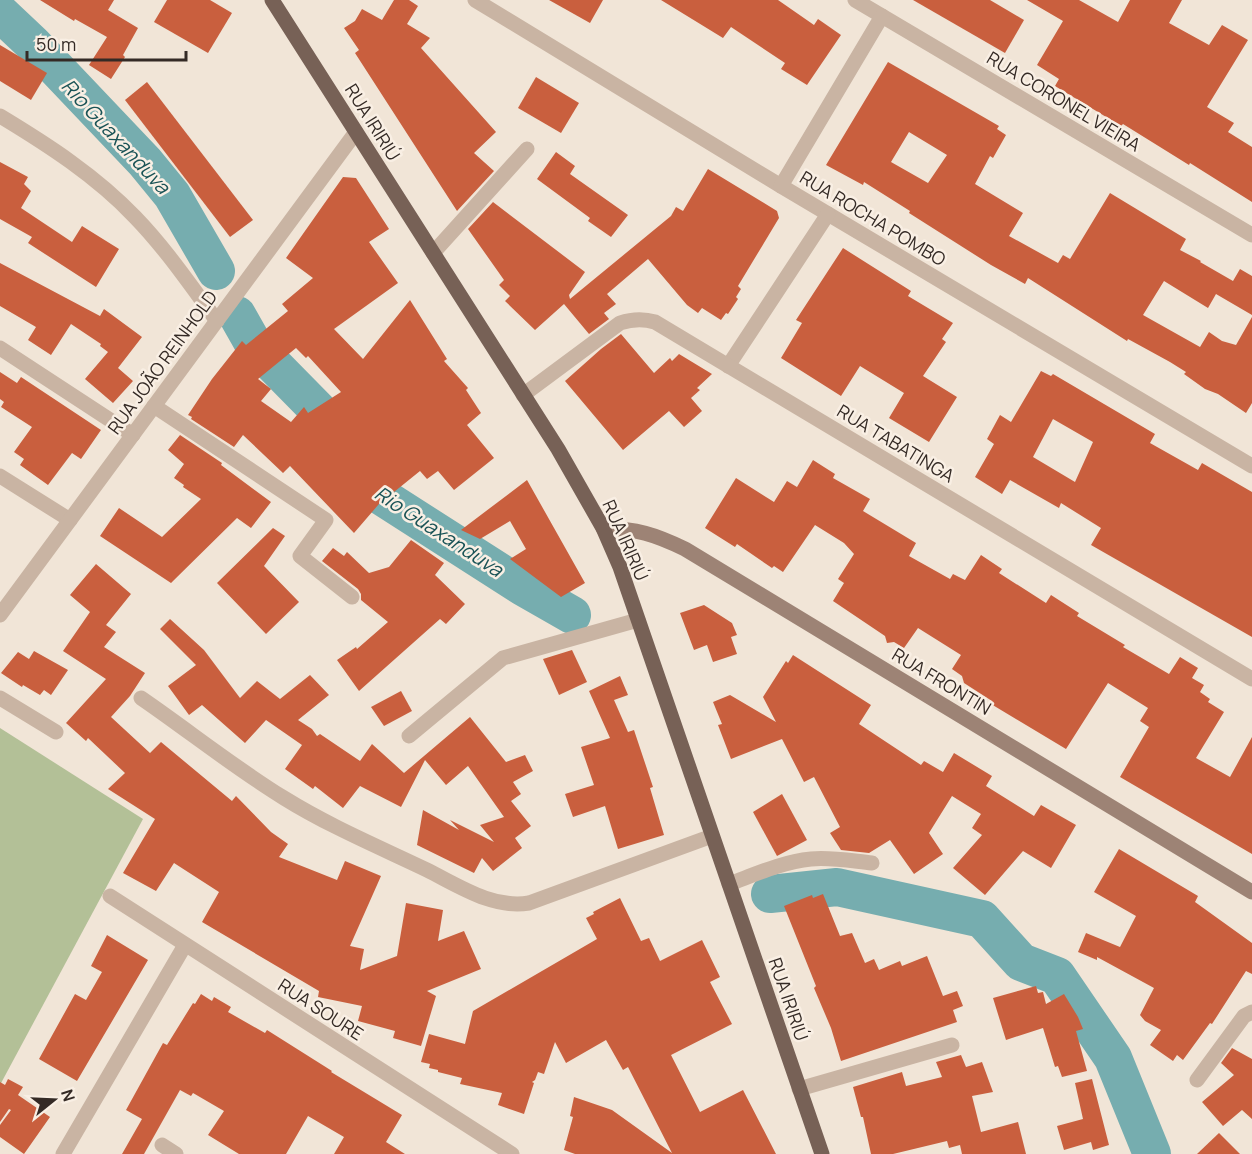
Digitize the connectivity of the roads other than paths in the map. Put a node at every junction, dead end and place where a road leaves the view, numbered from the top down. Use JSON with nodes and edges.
{"nodes":[{"id":1,"x":272,"y":0,"type":"edge"},
{"id":2,"x":475,"y":0,"type":"edge"},
{"id":3,"x":855,"y":0,"type":"edge"},
{"id":4,"x":882,"y":16,"type":"junction"},
{"id":5,"x":0,"y":116,"type":"edge"},
{"id":6,"x":356,"y":132,"type":"junction"},
{"id":7,"x":527,"y":148,"type":"dead end"},
{"id":8,"x":781,"y":186,"type":"junction"},
{"id":9,"x":828,"y":214,"type":"junction"},
{"id":10,"x":1252,"y":235,"type":"edge"},
{"id":11,"x":433,"y":253,"type":"junction"},
{"id":12,"x":217,"y":321,"type":"junction"},
{"id":13,"x":0,"y":348,"type":"edge"},
{"id":14,"x":728,"y":366,"type":"junction"},
{"id":15,"x":523,"y":395,"type":"junction"},
{"id":16,"x":154,"y":406,"type":"junction"},
{"id":17,"x":133,"y":435,"type":"junction"},
{"id":18,"x":1252,"y":466,"type":"edge"},
{"id":19,"x":0,"y":476,"type":"edge"},
{"id":20,"x":70,"y":520,"type":"junction"},
{"id":21,"x":603,"y":528,"type":"junction"},
{"id":22,"x":352,"y":597,"type":"dead end"},
{"id":23,"x":0,"y":615,"type":"edge"},
{"id":24,"x":638,"y":620,"type":"junction"},
{"id":25,"x":1252,"y":679,"type":"edge"},
{"id":26,"x":0,"y":698,"type":"edge"},
{"id":27,"x":141,"y":698,"type":"dead end"},
{"id":28,"x":56,"y":732,"type":"dead end"},
{"id":29,"x":409,"y":736,"type":"dead end"},
{"id":30,"x":712,"y":836,"type":"junction"},
{"id":31,"x":872,"y":863,"type":"dead end"},
{"id":32,"x":729,"y":884,"type":"junction"},
{"id":33,"x":1252,"y":892,"type":"edge"},
{"id":34,"x":110,"y":896,"type":"dead end"},
{"id":35,"x":185,"y":945,"type":"junction"},
{"id":36,"x":1252,"y":1012,"type":"edge"},
{"id":37,"x":952,"y":1045,"type":"dead end"},
{"id":38,"x":1197,"y":1080,"type":"dead end"},
{"id":39,"x":799,"y":1089,"type":"junction"},
{"id":40,"x":162,"y":1145,"type":"dead end"},
{"id":41,"x":63,"y":1154,"type":"edge"},
{"id":42,"x":176,"y":1154,"type":"edge"},
{"id":43,"x":512,"y":1154,"type":"edge"},
{"id":44,"x":822,"y":1154,"type":"edge"}],
"edges":[{"from":1,"to":6,"type":"main road","name":"RUA IRIRIÚ"},
{"from":2,"to":8,"type":"street","name":"RUA ROCHA POMBO"},
{"from":3,"to":4,"type":"street","name":"RUA CORONEL VIEIRA"},
{"from":4,"to":8,"type":"street"},
{"from":4,"to":10,"type":"street","name":"RUA CORONEL VIEIRA"},
{"from":5,"to":12,"type":"street"},
{"from":6,"to":11,"type":"main road","name":"RUA IRIRIÚ"},
{"from":6,"to":12,"type":"street","name":"RUA JOÃO REINHOLD"},
{"from":7,"to":11,"type":"street"},
{"from":8,"to":9,"type":"street","name":"RUA ROCHA POMBO"},
{"from":9,"to":14,"type":"street"},
{"from":9,"to":18,"type":"street","name":"RUA ROCHA POMBO"},
{"from":11,"to":15,"type":"main road","name":"RUA IRIRIÚ"},
{"from":12,"to":16,"type":"street","name":"RUA JOÃO REINHOLD"},
{"from":13,"to":17,"type":"street"},
{"from":14,"to":15,"type":"street","name":"RUA TABATINGA"},
{"from":14,"to":25,"type":"street","name":"RUA TABATINGA"},
{"from":15,"to":21,"type":"main road","name":"RUA IRIRIÚ"},
{"from":16,"to":17,"type":"street","name":"RUA JOÃO REINHOLD"},
{"from":16,"to":22,"type":"street"},
{"from":17,"to":20,"type":"street","name":"RUA JOÃO REINHOLD"},
{"from":19,"to":20,"type":"street"},
{"from":20,"to":23,"type":"street","name":"RUA JOÃO REINHOLD"},
{"from":21,"to":24,"type":"main road","name":"RUA IRIRIÚ"},
{"from":21,"to":33,"type":"street","name":"RUA FRONTIN"},
{"from":24,"to":29,"type":"street"},
{"from":24,"to":30,"type":"main road","name":"RUA IRIRIÚ"},
{"from":26,"to":28,"type":"street"},
{"from":27,"to":30,"type":"street"},
{"from":30,"to":32,"type":"main road","name":"RUA IRIRIÚ"},
{"from":31,"to":32,"type":"street"},
{"from":32,"to":39,"type":"main road","name":"RUA IRIRIÚ"},
{"from":34,"to":35,"type":"street","name":"RUA SOURE"},
{"from":35,"to":41,"type":"street"},
{"from":35,"to":43,"type":"street","name":"RUA SOURE"},
{"from":36,"to":38,"type":"street"},
{"from":37,"to":39,"type":"street"},
{"from":39,"to":44,"type":"main road","name":"RUA IRIRIÚ"},
{"from":40,"to":42,"type":"street"}]}
